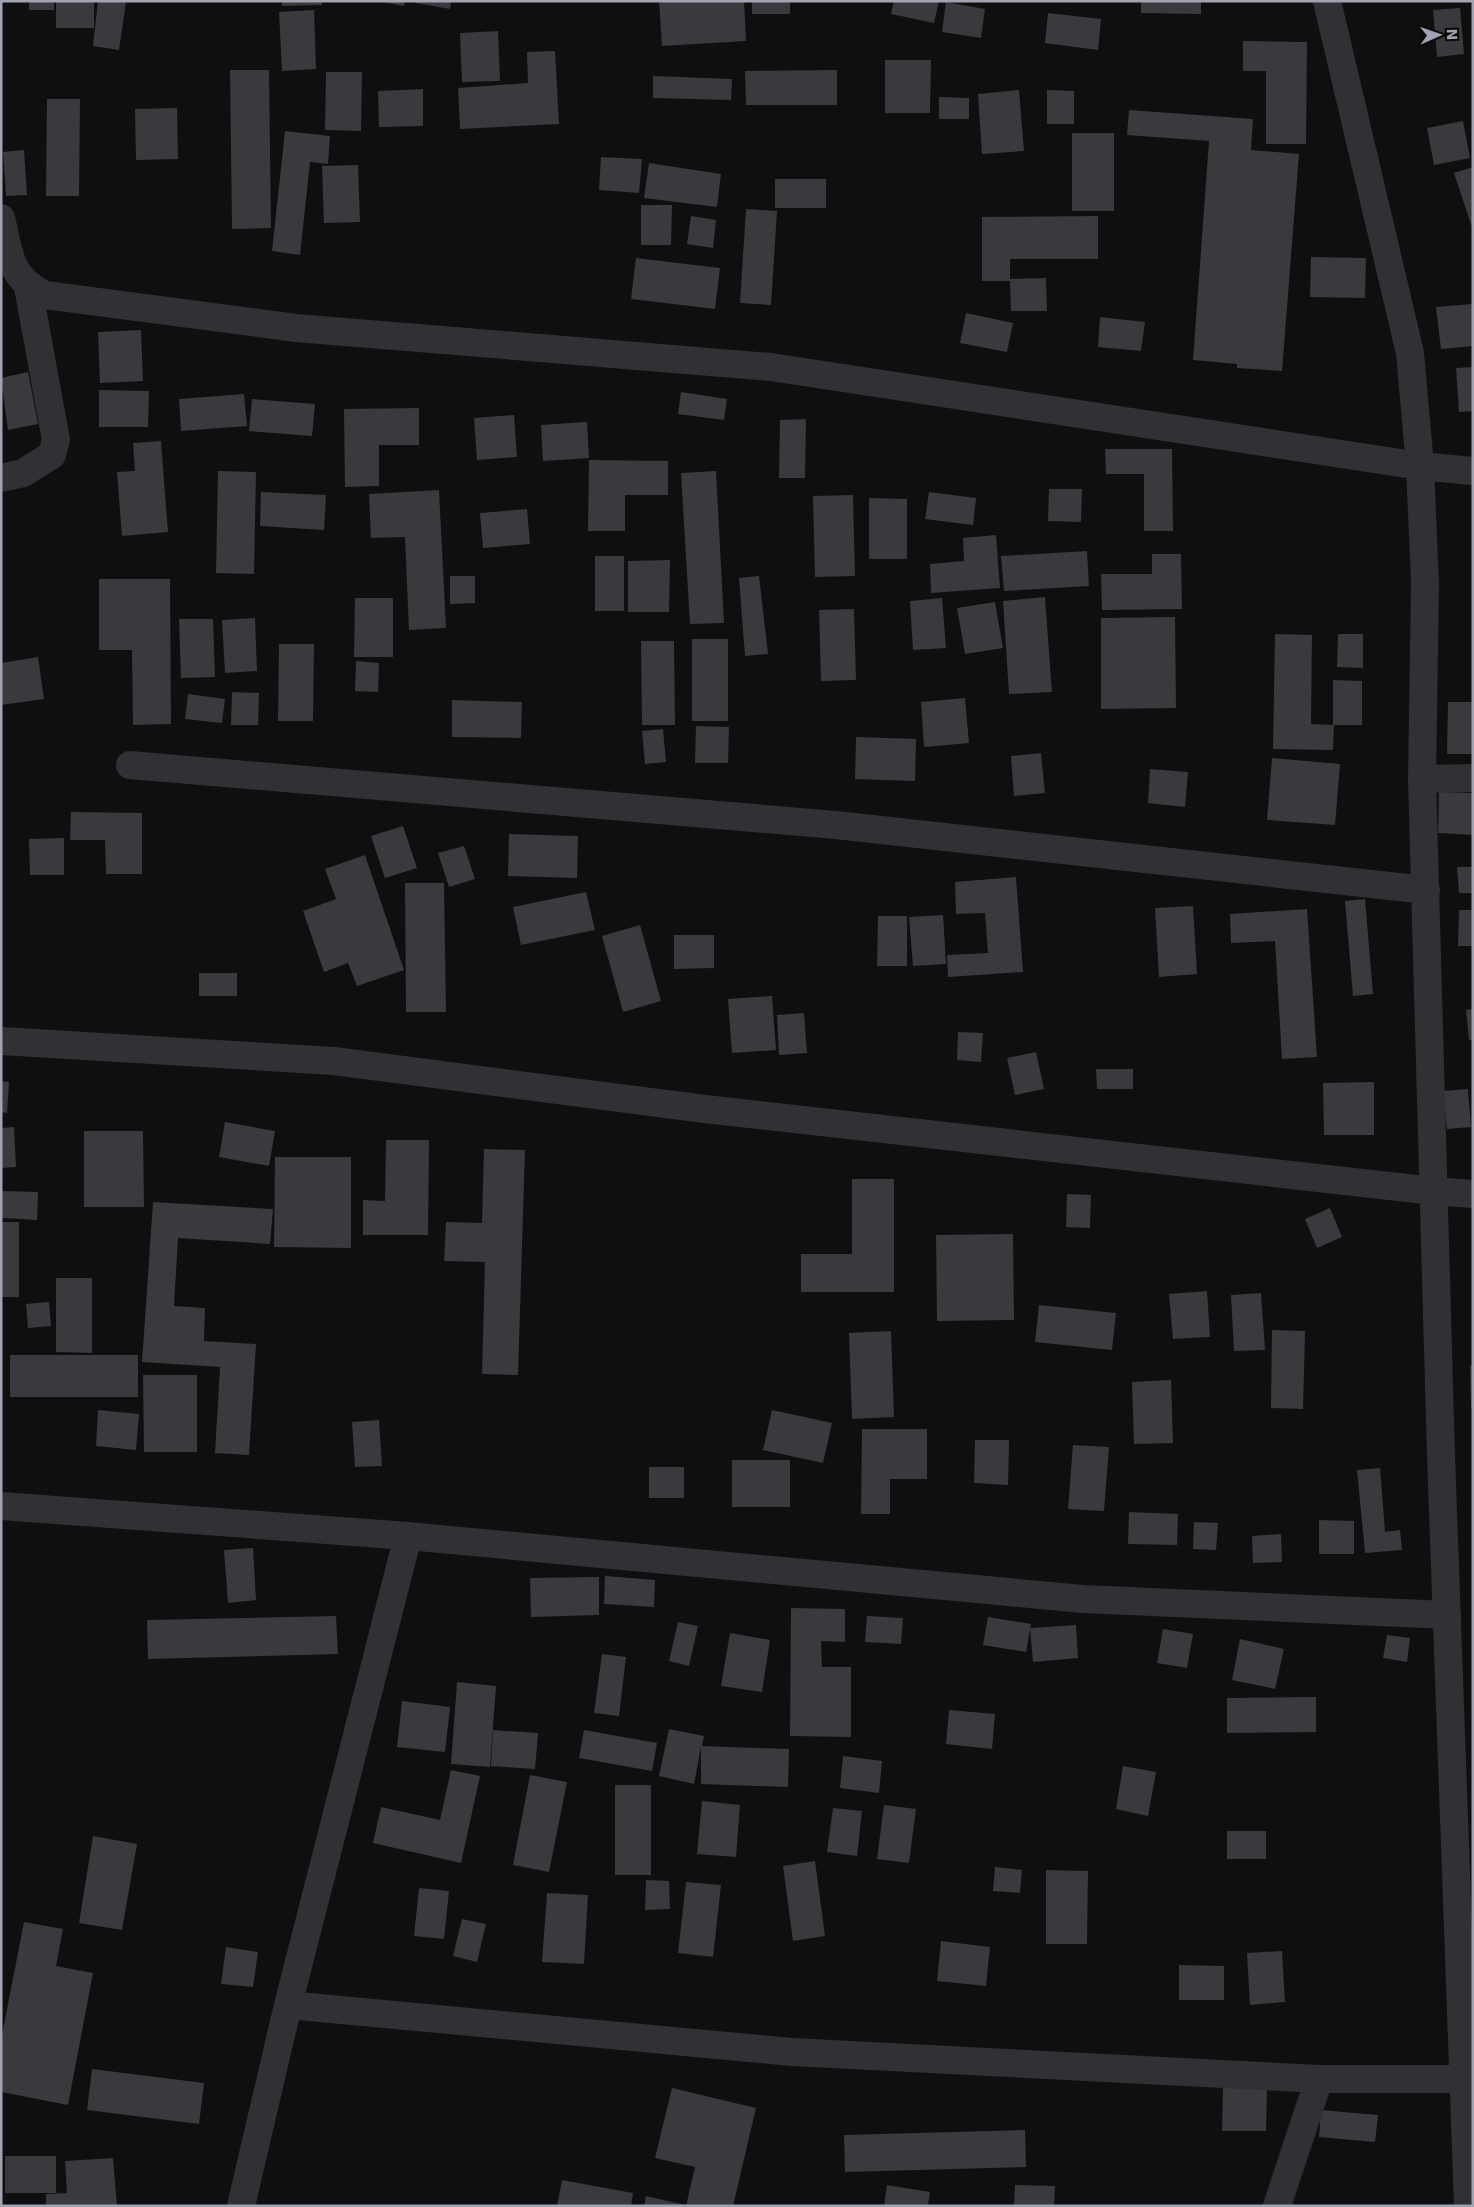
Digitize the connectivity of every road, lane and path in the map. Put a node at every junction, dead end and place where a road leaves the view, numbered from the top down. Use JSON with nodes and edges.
{"nodes":[{"id":1,"x":1327,"y":1,"type":"edge"},
{"id":2,"x":1,"y":218,"type":"edge"},
{"id":3,"x":28,"y":286,"type":"junction"},
{"id":4,"x":1420,"y":466,"type":"junction"},
{"id":5,"x":1473,"y":471,"type":"edge"},
{"id":6,"x":1,"y":478,"type":"edge"},
{"id":7,"x":130,"y":765,"type":"dead end"},
{"id":8,"x":1473,"y":778,"type":"edge"},
{"id":9,"x":1422,"y":780,"type":"junction"},
{"id":10,"x":1426,"y":890,"type":"junction"},
{"id":11,"x":1,"y":1041,"type":"edge"},
{"id":12,"x":1434,"y":1191,"type":"junction"},
{"id":13,"x":1473,"y":1194,"type":"edge"},
{"id":14,"x":1,"y":1506,"type":"edge"},
{"id":15,"x":408,"y":1536,"type":"junction"},
{"id":16,"x":1447,"y":1615,"type":"junction"},
{"id":17,"x":288,"y":2004,"type":"junction"},
{"id":18,"x":1319,"y":2079,"type":"junction"},
{"id":19,"x":1464,"y":2079,"type":"junction"},
{"id":20,"x":241,"y":2206,"type":"edge"},
{"id":21,"x":1277,"y":2206,"type":"edge"},
{"id":22,"x":1468,"y":2206,"type":"edge"}],
"edges":[{"from":1,"to":4,"type":"street"},
{"from":2,"to":3,"type":"street"},
{"from":3,"to":4,"type":"street"},
{"from":3,"to":6,"type":"street"},
{"from":4,"to":5,"type":"street"},
{"from":4,"to":9,"type":"street"},
{"from":7,"to":10,"type":"street"},
{"from":8,"to":9,"type":"street"},
{"from":9,"to":10,"type":"street"},
{"from":10,"to":12,"type":"street"},
{"from":11,"to":12,"type":"street"},
{"from":12,"to":13,"type":"street"},
{"from":12,"to":16,"type":"street"},
{"from":14,"to":15,"type":"street"},
{"from":15,"to":16,"type":"street"},
{"from":15,"to":17,"type":"street"},
{"from":16,"to":19,"type":"street"},
{"from":17,"to":18,"type":"street"},
{"from":17,"to":20,"type":"street"},
{"from":18,"to":19,"type":"street"},
{"from":18,"to":21,"type":"street"},
{"from":19,"to":22,"type":"street"}]}
